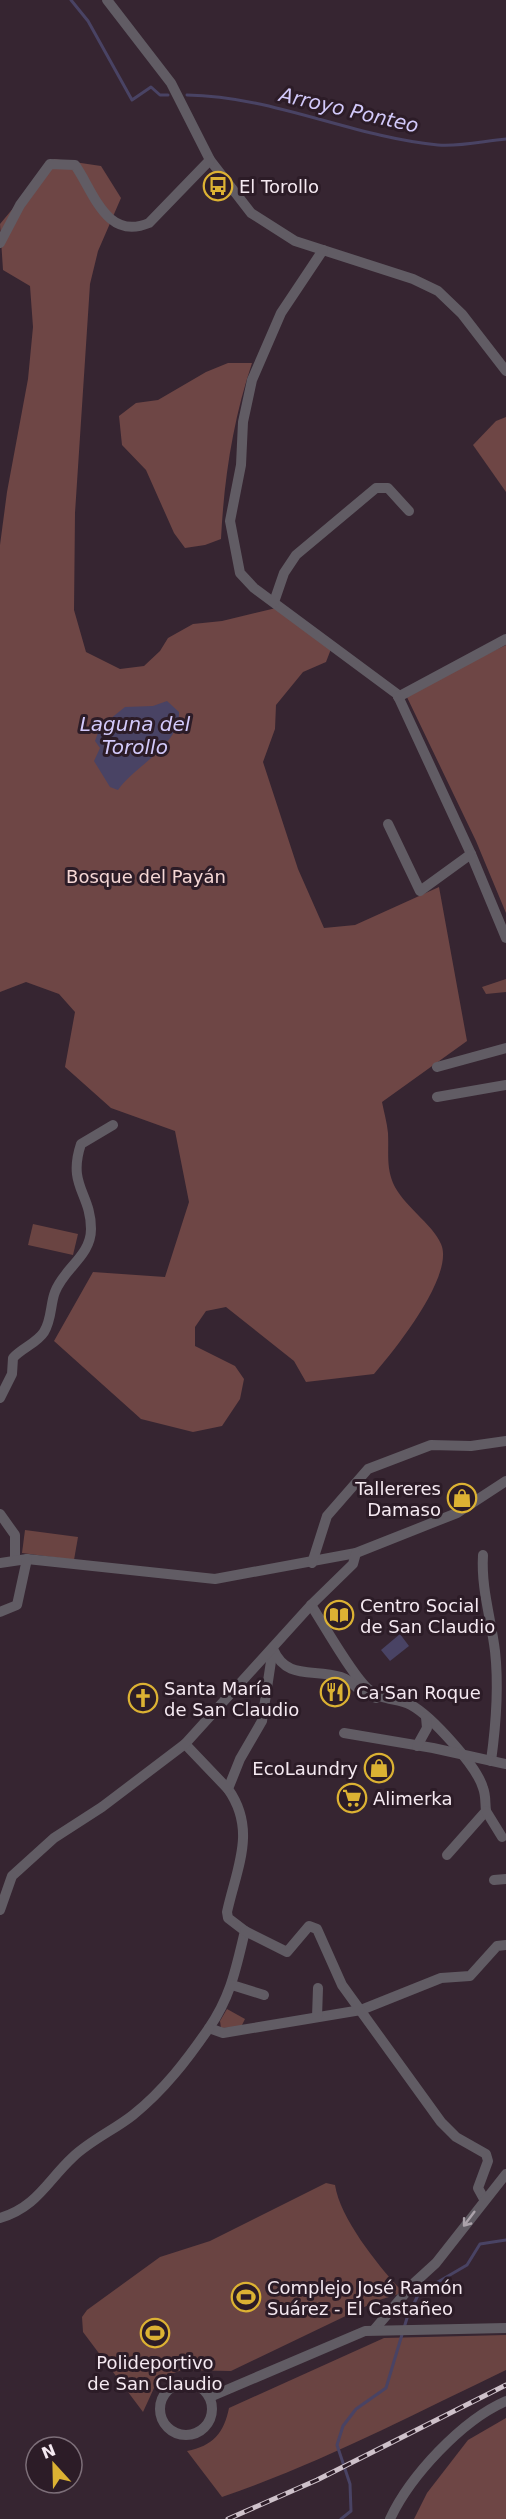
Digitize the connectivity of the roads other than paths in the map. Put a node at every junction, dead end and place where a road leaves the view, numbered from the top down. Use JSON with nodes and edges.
{"nodes":[{"id":1,"x":107,"y":0,"type":"edge"},
{"id":2,"x":210,"y":160,"type":"junction"},
{"id":3,"x":0,"y":243,"type":"edge"},
{"id":4,"x":323,"y":250,"type":"junction"},
{"id":5,"x":506,"y":370,"type":"edge"},
{"id":6,"x":409,"y":511,"type":"dead end"},
{"id":7,"x":274,"y":602,"type":"junction"},
{"id":8,"x":506,"y":639,"type":"edge"},
{"id":9,"x":398,"y":697,"type":"junction"},
{"id":10,"x":388,"y":824,"type":"dead end"},
{"id":11,"x":471,"y":854,"type":"junction"},
{"id":12,"x":506,"y":938,"type":"edge"},
{"id":13,"x":506,"y":1048,"type":"edge"},
{"id":14,"x":437,"y":1067,"type":"dead end"},
{"id":15,"x":506,"y":1085,"type":"edge"},
{"id":16,"x":437,"y":1098,"type":"dead end"},
{"id":17,"x":113,"y":1125,"type":"dead end"},
{"id":18,"x":0,"y":1398,"type":"edge"},
{"id":19,"x":506,"y":1441,"type":"edge"},
{"id":20,"x":506,"y":1481,"type":"edge"},
{"id":21,"x":0,"y":1514,"type":"edge"},
{"id":22,"x":356,"y":1553,"type":"junction"},
{"id":23,"x":483,"y":1555,"type":"dead end"},
{"id":24,"x":27,"y":1559,"type":"junction"},
{"id":25,"x":15,"y":1560,"type":"junction"},
{"id":26,"x":0,"y":1563,"type":"edge"},
{"id":27,"x":312,"y":1563,"type":"junction"},
{"id":28,"x":311,"y":1605,"type":"junction"},
{"id":29,"x":0,"y":1612,"type":"edge"},
{"id":30,"x":273,"y":1648,"type":"junction"},
{"id":31,"x":382,"y":1699,"type":"junction"},
{"id":32,"x":426,"y":1717,"type":"junction"},
{"id":33,"x":344,"y":1733,"type":"dead end"},
{"id":34,"x":444,"y":1734,"type":"junction"},
{"id":35,"x":185,"y":1744,"type":"junction"},
{"id":36,"x":417,"y":1746,"type":"junction"},
{"id":37,"x":433,"y":1748,"type":"junction"},
{"id":38,"x":462,"y":1756,"type":"junction"},
{"id":39,"x":491,"y":1761,"type":"junction"},
{"id":40,"x":506,"y":1764,"type":"edge"},
{"id":41,"x":228,"y":1789,"type":"junction"},
{"id":42,"x":486,"y":1811,"type":"junction"},
{"id":43,"x":505,"y":1839,"type":"edge"},
{"id":44,"x":447,"y":1855,"type":"dead end"},
{"id":45,"x":0,"y":1910,"type":"edge"},
{"id":46,"x":245,"y":1931,"type":"junction"},
{"id":47,"x":506,"y":1945,"type":"edge"},
{"id":48,"x":232,"y":1985,"type":"junction"},
{"id":49,"x":318,"y":1988,"type":"dead end"},
{"id":50,"x":264,"y":1995,"type":"dead end"},
{"id":51,"x":361,"y":2010,"type":"junction"},
{"id":52,"x":317,"y":2017,"type":"junction"},
{"id":53,"x":209,"y":2028,"type":"junction"},
{"id":54,"x":506,"y":2174,"type":"edge"},
{"id":55,"x":484,"y":2199,"type":"junction"},
{"id":56,"x":0,"y":2218,"type":"edge"},
{"id":57,"x":506,"y":2328,"type":"edge"},
{"id":58,"x":374,"y":2330,"type":"junction"},
{"id":59,"x":210,"y":2397,"type":"junction"},
{"id":60,"x":506,"y":2401,"type":"edge"},
{"id":61,"x":390,"y":2519,"type":"edge"}],
"edges":[{"from":1,"to":2,"type":"street"},
{"from":2,"to":3,"type":"street"},
{"from":2,"to":4,"type":"street"},
{"from":4,"to":5,"type":"street"},
{"from":4,"to":7,"type":"street"},
{"from":6,"to":7,"type":"street"},
{"from":7,"to":9,"type":"street"},
{"from":8,"to":9,"type":"street"},
{"from":9,"to":11,"type":"street"},
{"from":10,"to":11,"type":"street"},
{"from":11,"to":12,"type":"street"},
{"from":13,"to":14,"type":"street"},
{"from":15,"to":16,"type":"street"},
{"from":17,"to":18,"type":"street"},
{"from":19,"to":27,"type":"street"},
{"from":20,"to":22,"type":"street"},
{"from":21,"to":25,"type":"street"},
{"from":22,"to":27,"type":"street"},
{"from":22,"to":28,"type":"street"},
{"from":23,"to":39,"type":"street"},
{"from":24,"to":25,"type":"street"},
{"from":24,"to":27,"type":"street"},
{"from":24,"to":29,"type":"street"},
{"from":25,"to":26,"type":"street"},
{"from":28,"to":30,"type":"street"},
{"from":28,"to":31,"type":"street"},
{"from":30,"to":31,"type":"street"},
{"from":30,"to":35,"type":"street"},
{"from":30,"to":41,"type":"street"},
{"from":31,"to":32,"type":"street"},
{"from":32,"to":34,"type":"street"},
{"from":32,"to":36,"type":"street"},
{"from":32,"to":37,"type":"street"},
{"from":33,"to":36,"type":"street"},
{"from":34,"to":37,"type":"street"},
{"from":34,"to":38,"type":"street"},
{"from":35,"to":41,"type":"street"},
{"from":35,"to":45,"type":"street"},
{"from":36,"to":37,"type":"street"},
{"from":37,"to":38,"type":"street"},
{"from":38,"to":39,"type":"street"},
{"from":38,"to":42,"type":"street"},
{"from":39,"to":40,"type":"street"},
{"from":41,"to":46,"type":"street"},
{"from":42,"to":43,"type":"street"},
{"from":42,"to":44,"type":"street"},
{"from":46,"to":48,"type":"street"},
{"from":46,"to":51,"type":"street"},
{"from":47,"to":51,"type":"street"},
{"from":48,"to":50,"type":"street"},
{"from":48,"to":53,"type":"street"},
{"from":49,"to":52,"type":"street"},
{"from":51,"to":52,"type":"street"},
{"from":51,"to":55,"type":"street"},
{"from":52,"to":53,"type":"street"},
{"from":53,"to":56,"type":"street"},
{"from":54,"to":55,"type":"street"},
{"from":55,"to":58,"type":"street","one_way":true},
{"from":57,"to":58,"type":"street"},
{"from":58,"to":59,"type":"street"},
{"from":59,"to":59,"type":"street"},
{"from":60,"to":61,"type":"street"}]}
